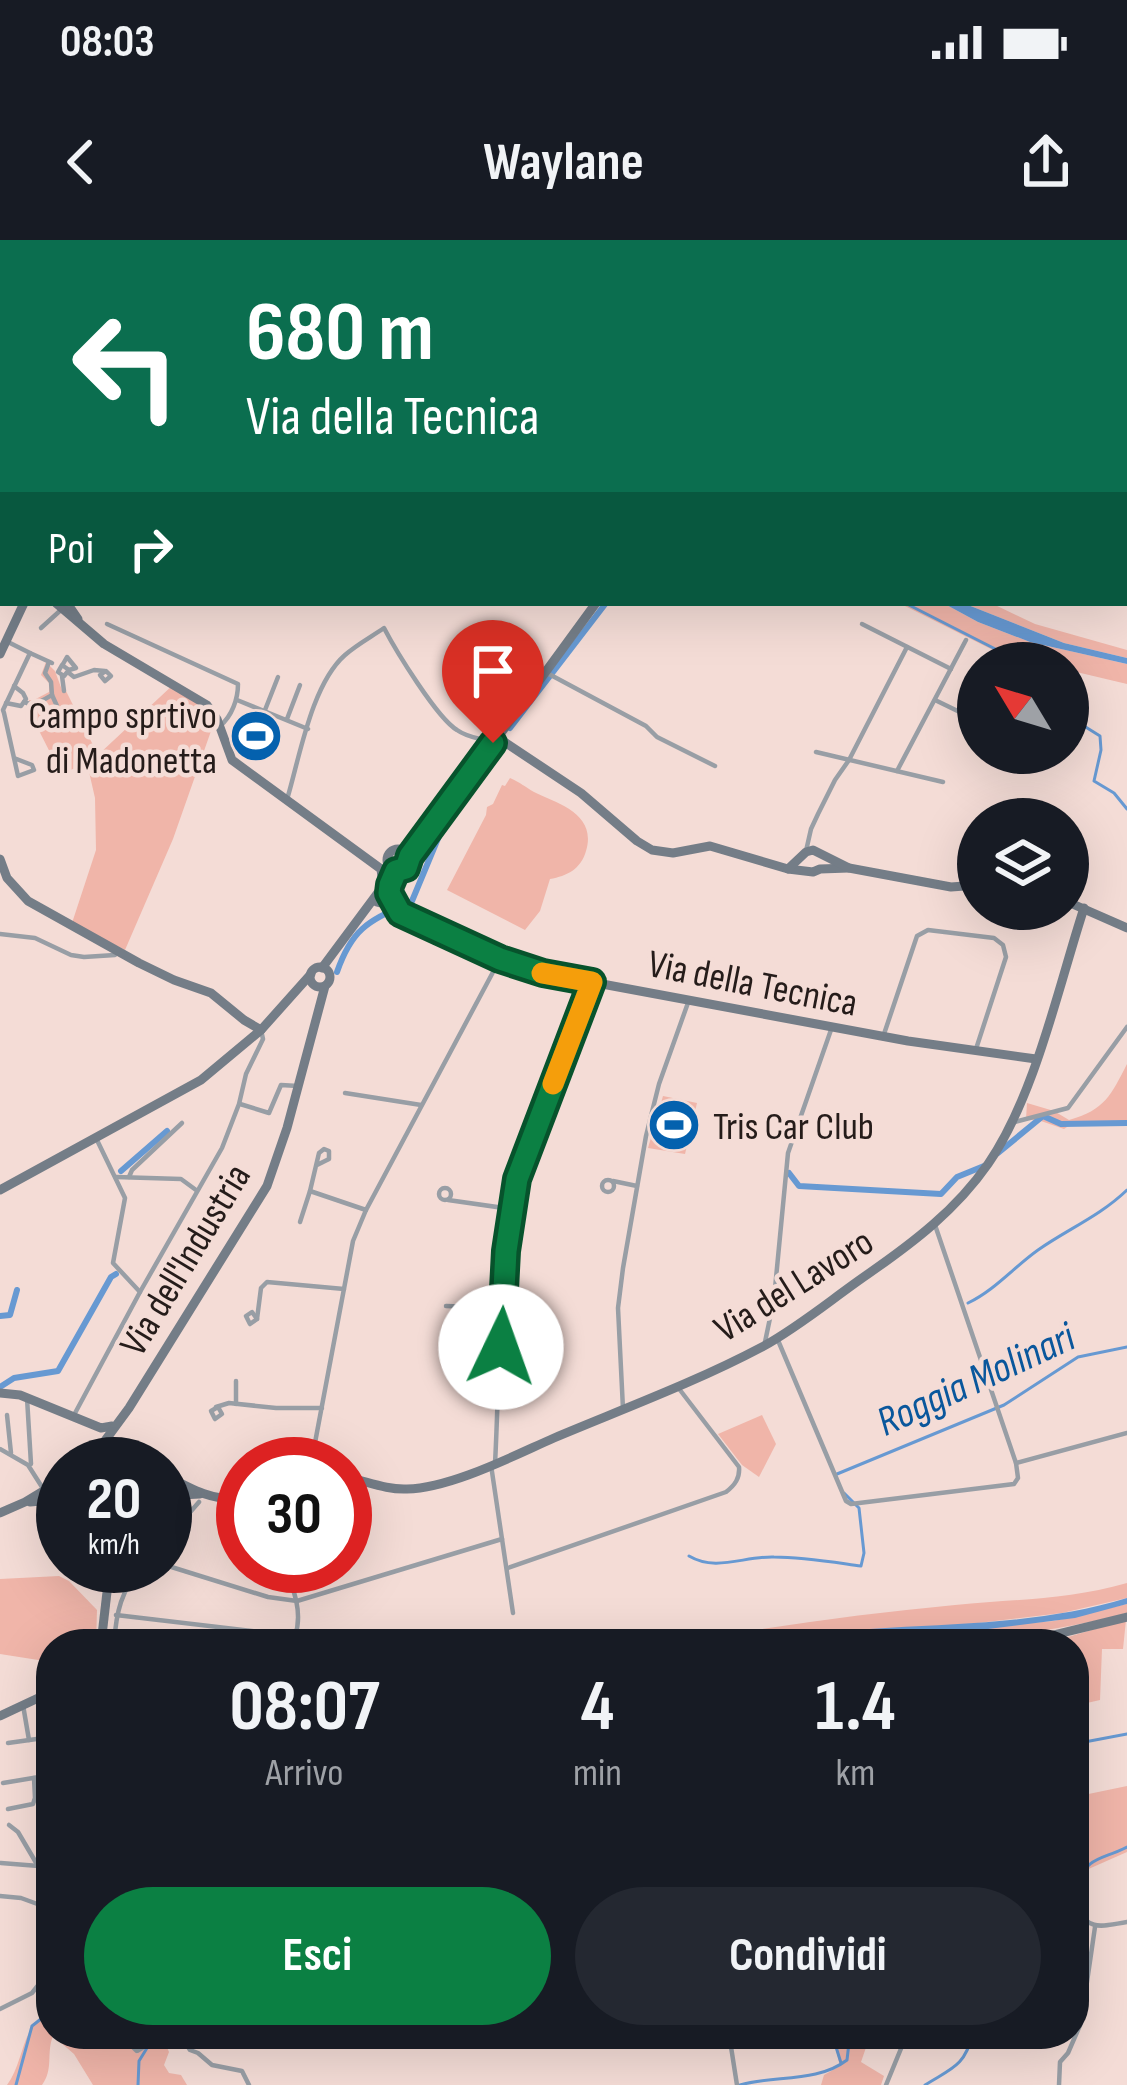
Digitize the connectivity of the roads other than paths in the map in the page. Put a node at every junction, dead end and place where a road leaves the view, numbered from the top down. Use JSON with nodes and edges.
{"nodes":[{"id":1,"x":23,"y":606,"type":"edge"},
{"id":2,"x":63,"y":606,"type":"edge"},
{"id":3,"x":594,"y":606,"type":"edge"},
{"id":4,"x":107,"y":624,"type":"dead end"},
{"id":5,"x":862,"y":624,"type":"dead end"},
{"id":6,"x":41,"y":628,"type":"dead end"},
{"id":7,"x":966,"y":640,"type":"dead end"},
{"id":8,"x":6,"y":641,"type":"junction"},
{"id":9,"x":908,"y":647,"type":"junction"},
{"id":10,"x":30,"y":653,"type":"junction"},
{"id":11,"x":0,"y":654,"type":"edge"},
{"id":12,"x":49,"y":662,"type":"junction"},
{"id":13,"x":951,"y":669,"type":"junction"},
{"id":14,"x":64,"y":670,"type":"junction"},
{"id":15,"x":545,"y":672,"type":"junction"},
{"id":16,"x":103,"y":674,"type":"dead end"},
{"id":17,"x":278,"y":676,"type":"dead end"},
{"id":18,"x":14,"y":686,"type":"junction"},
{"id":19,"x":300,"y":686,"type":"dead end"},
{"id":20,"x":64,"y":691,"type":"dead end"},
{"id":21,"x":52,"y":694,"type":"junction"},
{"id":22,"x":237,"y":700,"type":"junction"},
{"id":23,"x":935,"y":700,"type":"junction"},
{"id":24,"x":24,"y":701,"type":"junction"},
{"id":25,"x":6,"y":704,"type":"junction"},
{"id":26,"x":58,"y":706,"type":"dead end"},
{"id":27,"x":265,"y":711,"type":"junction"},
{"id":28,"x":957,"y":711,"type":"edge"},
{"id":29,"x":286,"y":719,"type":"junction"},
{"id":30,"x":220,"y":727,"type":"junction"},
{"id":31,"x":308,"y":728,"type":"junction"},
{"id":32,"x":9,"y":738,"type":"junction"},
{"id":33,"x":0,"y":739,"type":"edge"},
{"id":34,"x":495,"y":740,"type":"junction"},
{"id":35,"x":816,"y":752,"type":"dead end"},
{"id":36,"x":14,"y":758,"type":"dead end"},
{"id":37,"x":849,"y":760,"type":"junction"},
{"id":38,"x":715,"y":766,"type":"dead end"},
{"id":39,"x":897,"y":772,"type":"junction"},
{"id":40,"x":944,"y":782,"type":"dead end"},
{"id":41,"x":287,"y":800,"type":"junction"},
{"id":42,"x":359,"y":851,"type":"junction"},
{"id":43,"x":811,"y":858,"type":"junction"},
{"id":44,"x":0,"y":859,"type":"edge"},
{"id":45,"x":396,"y":860,"type":"junction"},
{"id":46,"x":849,"y":868,"type":"junction"},
{"id":47,"x":386,"y":886,"type":"junction"},
{"id":48,"x":957,"y":888,"type":"edge"},
{"id":49,"x":377,"y":902,"type":"junction"},
{"id":50,"x":1089,"y":910,"type":"edge"},
{"id":51,"x":400,"y":913,"type":"junction"},
{"id":52,"x":1127,"y":928,"type":"edge"},
{"id":53,"x":1077,"y":930,"type":"edge"},
{"id":54,"x":0,"y":934,"type":"edge"},
{"id":55,"x":120,"y":952,"type":"junction"},
{"id":56,"x":500,"y":959,"type":"junction"},
{"id":57,"x":326,"y":970,"type":"junction"},
{"id":58,"x":311,"y":974,"type":"junction"},
{"id":59,"x":592,"y":982,"type":"junction"},
{"id":60,"x":320,"y":989,"type":"junction"},
{"id":61,"x":299,"y":990,"type":"junction"},
{"id":62,"x":689,"y":1000,"type":"junction"},
{"id":63,"x":832,"y":1027,"type":"junction"},
{"id":64,"x":1127,"y":1027,"type":"edge"},
{"id":65,"x":251,"y":1032,"type":"junction"},
{"id":66,"x":884,"y":1036,"type":"junction"},
{"id":67,"x":976,"y":1051,"type":"junction"},
{"id":68,"x":1036,"y":1059,"type":"junction"},
{"id":69,"x":298,"y":1086,"type":"junction"},
{"id":70,"x":345,"y":1093,"type":"dead end"},
{"id":71,"x":239,"y":1104,"type":"junction"},
{"id":72,"x":421,"y":1106,"type":"junction"},
{"id":73,"x":182,"y":1123,"type":"dead end"},
{"id":74,"x":1011,"y":1124,"type":"junction"},
{"id":75,"x":96,"y":1138,"type":"junction"},
{"id":76,"x":317,"y":1165,"type":"dead end"},
{"id":77,"x":116,"y":1177,"type":"junction"},
{"id":78,"x":129,"y":1177,"type":"junction"},
{"id":79,"x":621,"y":1183,"type":"junction"},
{"id":80,"x":637,"y":1186,"type":"junction"},
{"id":81,"x":0,"y":1190,"type":"edge"},
{"id":82,"x":196,"y":1190,"type":"junction"},
{"id":83,"x":310,"y":1191,"type":"junction"},
{"id":84,"x":450,"y":1196,"type":"dead end"},
{"id":85,"x":511,"y":1209,"type":"junction"},
{"id":86,"x":366,"y":1210,"type":"junction"},
{"id":87,"x":300,"y":1222,"type":"dead end"},
{"id":88,"x":935,"y":1225,"type":"junction"},
{"id":89,"x":344,"y":1289,"type":"junction"},
{"id":90,"x":140,"y":1292,"type":"junction"},
{"id":91,"x":258,"y":1304,"type":"junction"},
{"id":92,"x":446,"y":1306,"type":"dead end"},
{"id":93,"x":503,"y":1308,"type":"junction"},
{"id":94,"x":777,"y":1338,"type":"junction"},
{"id":95,"x":765,"y":1346,"type":"junction"},
{"id":96,"x":236,"y":1381,"type":"dead end"},
{"id":97,"x":677,"y":1385,"type":"junction"},
{"id":98,"x":2,"y":1393,"type":"edge"},
{"id":99,"x":27,"y":1398,"type":"junction"},
{"id":100,"x":232,"y":1403,"type":"junction"},
{"id":101,"x":129,"y":1408,"type":"junction"},
{"id":102,"x":322,"y":1408,"type":"junction"},
{"id":103,"x":623,"y":1409,"type":"junction"},
{"id":104,"x":73,"y":1418,"type":"junction"},
{"id":105,"x":85,"y":1422,"type":"junction"},
{"id":106,"x":117,"y":1424,"type":"junction"},
{"id":107,"x":1127,"y":1433,"type":"edge"},
{"id":108,"x":95,"y":1437,"type":"edge"},
{"id":109,"x":106,"y":1437,"type":"edge"},
{"id":110,"x":120,"y":1437,"type":"edge"},
{"id":111,"x":316,"y":1437,"type":"edge"},
{"id":112,"x":0,"y":1449,"type":"edge"},
{"id":113,"x":11,"y":1453,"type":"junction"},
{"id":114,"x":1016,"y":1462,"type":"junction"},
{"id":115,"x":493,"y":1464,"type":"junction"},
{"id":116,"x":28,"y":1465,"type":"junction"},
{"id":117,"x":36,"y":1479,"type":"edge"},
{"id":118,"x":372,"y":1484,"type":"edge"},
{"id":119,"x":192,"y":1493,"type":"edge"},
{"id":120,"x":36,"y":1495,"type":"edge"},
{"id":121,"x":192,"y":1497,"type":"edge"},
{"id":122,"x":199,"y":1498,"type":"junction"},
{"id":123,"x":216,"y":1499,"type":"edge"},
{"id":124,"x":36,"y":1501,"type":"edge"},
{"id":125,"x":25,"y":1502,"type":"junction"},
{"id":126,"x":192,"y":1507,"type":"edge"},
{"id":127,"x":0,"y":1513,"type":"edge"},
{"id":128,"x":502,"y":1539,"type":"junction"},
{"id":129,"x":508,"y":1568,"type":"junction"},
{"id":130,"x":192,"y":1573,"type":"edge"},
{"id":131,"x":109,"y":1593,"type":"edge"},
{"id":132,"x":124,"y":1593,"type":"edge"},
{"id":133,"x":294,"y":1593,"type":"edge"},
{"id":134,"x":297,"y":1600,"type":"junction"},
{"id":135,"x":514,"y":1613,"type":"dead end"},
{"id":136,"x":116,"y":1615,"type":"junction"},
{"id":137,"x":1127,"y":1617,"type":"edge"},
{"id":138,"x":103,"y":1629,"type":"edge"},
{"id":139,"x":115,"y":1629,"type":"edge"},
{"id":140,"x":236,"y":1629,"type":"edge"},
{"id":141,"x":298,"y":1629,"type":"edge"},
{"id":142,"x":1082,"y":1629,"type":"edge"},
{"id":143,"x":36,"y":1700,"type":"edge"},
{"id":144,"x":23,"y":1706,"type":"junction"},
{"id":145,"x":0,"y":1715,"type":"edge"},
{"id":146,"x":36,"y":1739,"type":"edge"},
{"id":147,"x":29,"y":1740,"type":"junction"},
{"id":148,"x":8,"y":1743,"type":"dead end"},
{"id":149,"x":34,"y":1778,"type":"joint"},
{"id":150,"x":3,"y":1783,"type":"dead end"},
{"id":151,"x":8,"y":1809,"type":"dead end"},
{"id":152,"x":9,"y":1825,"type":"dead end"},
{"id":153,"x":1,"y":1863,"type":"edge"},
{"id":154,"x":36,"y":1863,"type":"edge"},
{"id":155,"x":36,"y":1866,"type":"edge"},
{"id":156,"x":0,"y":1896,"type":"edge"},
{"id":157,"x":36,"y":1904,"type":"edge"},
{"id":158,"x":1127,"y":1922,"type":"edge"},
{"id":159,"x":1089,"y":1923,"type":"edge"},
{"id":160,"x":1092,"y":1926,"type":"junction"},
{"id":161,"x":1089,"y":1964,"type":"edge"},
{"id":162,"x":36,"y":1988,"type":"edge"},
{"id":163,"x":0,"y":2009,"type":"edge"},
{"id":164,"x":189,"y":2049,"type":"edge"},
{"id":165,"x":731,"y":2049,"type":"edge"},
{"id":166,"x":901,"y":2049,"type":"edge"},
{"id":167,"x":1070,"y":2049,"type":"edge"},
{"id":168,"x":249,"y":2085,"type":"edge"},
{"id":169,"x":737,"y":2085,"type":"edge"},
{"id":170,"x":886,"y":2085,"type":"edge"},
{"id":171,"x":1059,"y":2085,"type":"edge"}],
"edges":[{"from":1,"to":8,"type":"street"},
{"from":2,"to":6,"type":"street"},
{"from":2,"to":30,"type":"street"},
{"from":3,"to":15,"type":"street"},
{"from":4,"to":22,"type":"street"},
{"from":5,"to":9,"type":"street"},
{"from":7,"to":13,"type":"street"},
{"from":8,"to":10,"type":"street"},
{"from":8,"to":11,"type":"street"},
{"from":9,"to":13,"type":"street"},
{"from":9,"to":37,"type":"street"},
{"from":10,"to":12,"type":"street"},
{"from":10,"to":18,"type":"street"},
{"from":12,"to":14,"type":"street"},
{"from":12,"to":21,"type":"street"},
{"from":13,"to":23,"type":"street"},
{"from":14,"to":16,"type":"street"},
{"from":14,"to":20,"type":"street"},
{"from":15,"to":34,"type":"street"},
{"from":15,"to":38,"type":"street"},
{"from":17,"to":27,"type":"street"},
{"from":18,"to":24,"type":"street"},
{"from":18,"to":25,"type":"street"},
{"from":19,"to":29,"type":"street"},
{"from":21,"to":24,"type":"street"},
{"from":21,"to":26,"type":"street"},
{"from":22,"to":27,"type":"street"},
{"from":22,"to":30,"type":"street"},
{"from":23,"to":28,"type":"street"},
{"from":23,"to":39,"type":"street"},
{"from":24,"to":25,"type":"street"},
{"from":25,"to":32,"type":"street"},
{"from":27,"to":29,"type":"street"},
{"from":29,"to":31,"type":"street"},
{"from":30,"to":41,"type":"street"},
{"from":31,"to":34,"type":"street"},
{"from":31,"to":41,"type":"street"},
{"from":32,"to":33,"type":"street"},
{"from":32,"to":36,"type":"street"},
{"from":34,"to":43,"type":"street"},
{"from":34,"to":45,"type":"street"},
{"from":35,"to":37,"type":"street"},
{"from":37,"to":39,"type":"street"},
{"from":37,"to":43,"type":"street"},
{"from":39,"to":40,"type":"street"},
{"from":41,"to":42,"type":"street"},
{"from":42,"to":45,"type":"street"},
{"from":42,"to":47,"type":"street"},
{"from":43,"to":46,"type":"street"},
{"from":43,"to":46,"type":"street"},
{"from":44,"to":55,"type":"street"},
{"from":45,"to":47,"type":"street"},
{"from":46,"to":48,"type":"street"},
{"from":47,"to":49,"type":"street"},
{"from":47,"to":51,"type":"street"},
{"from":47,"to":57,"type":"street"},
{"from":49,"to":51,"type":"street","name":"Via della Tecnica"},
{"from":49,"to":57,"type":"street"},
{"from":50,"to":52,"type":"street"},
{"from":51,"to":56,"type":"street","name":"Via della Tecnica"},
{"from":53,"to":68,"type":"street","name":"Via del Lavoro"},
{"from":54,"to":55,"type":"street"},
{"from":55,"to":65,"type":"street"},
{"from":56,"to":59,"type":"street","name":"Via della Tecnica"},
{"from":56,"to":72,"type":"street"},
{"from":57,"to":58,"type":"street"},
{"from":57,"to":60,"type":"street"},
{"from":58,"to":60,"type":"street"},
{"from":58,"to":61,"type":"street"},
{"from":59,"to":62,"type":"street","name":"Via della Tecnica"},
{"from":59,"to":85,"type":"street"},
{"from":60,"to":61,"type":"street"},
{"from":60,"to":69,"type":"street","name":"Via dell'Industria"},
{"from":61,"to":65,"type":"street"},
{"from":62,"to":63,"type":"street","name":"Via della Tecnica"},
{"from":62,"to":80,"type":"street"},
{"from":63,"to":66,"type":"street","name":"Via della Tecnica"},
{"from":63,"to":95,"type":"street"},
{"from":64,"to":74,"type":"street"},
{"from":65,"to":71,"type":"street"},
{"from":65,"to":75,"type":"street"},
{"from":66,"to":67,"type":"street","name":"Via della Tecnica"},
{"from":66,"to":67,"type":"street"},
{"from":67,"to":68,"type":"street","name":"Via della Tecnica"},
{"from":68,"to":74,"type":"street","name":"Via del Lavoro"},
{"from":69,"to":71,"type":"street"},
{"from":69,"to":101,"type":"street","name":"Via dell'Industria"},
{"from":70,"to":72,"type":"street"},
{"from":71,"to":82,"type":"street"},
{"from":72,"to":86,"type":"street"},
{"from":73,"to":78,"type":"street"},
{"from":74,"to":88,"type":"street","name":"Via del Lavoro"},
{"from":75,"to":77,"type":"street"},
{"from":75,"to":81,"type":"street"},
{"from":76,"to":83,"type":"street"},
{"from":77,"to":78,"type":"street"},
{"from":77,"to":90,"type":"street"},
{"from":78,"to":82,"type":"street"},
{"from":79,"to":79,"type":"street"},
{"from":79,"to":80,"type":"street"},
{"from":80,"to":103,"type":"street"},
{"from":82,"to":90,"type":"street"},
{"from":83,"to":86,"type":"street"},
{"from":83,"to":87,"type":"street"},
{"from":84,"to":85,"type":"street"},
{"from":85,"to":93,"type":"street"},
{"from":86,"to":89,"type":"street"},
{"from":88,"to":94,"type":"street","name":"Via del Lavoro"},
{"from":88,"to":114,"type":"street"},
{"from":89,"to":91,"type":"street"},
{"from":89,"to":102,"type":"street"},
{"from":90,"to":104,"type":"street"},
{"from":91,"to":91,"type":"street"},
{"from":92,"to":93,"type":"street"},
{"from":93,"to":115,"type":"street"},
{"from":94,"to":95,"type":"street","name":"Via del Lavoro"},
{"from":94,"to":114,"type":"street"},
{"from":95,"to":97,"type":"street","name":"Via del Lavoro"},
{"from":96,"to":100,"type":"street"},
{"from":97,"to":103,"type":"street","name":"Via del Lavoro"},
{"from":97,"to":129,"type":"street"},
{"from":98,"to":99,"type":"street"},
{"from":98,"to":113,"type":"street"},
{"from":99,"to":104,"type":"street"},
{"from":99,"to":116,"type":"street"},
{"from":100,"to":100,"type":"street"},
{"from":100,"to":102,"type":"street"},
{"from":101,"to":106,"type":"street","name":"Via dell'Industria"},
{"from":101,"to":110,"type":"street","name":"Via dell'Industria"},
{"from":102,"to":111,"type":"street"},
{"from":103,"to":115,"type":"street","name":"Via del Lavoro"},
{"from":104,"to":105,"type":"street"},
{"from":105,"to":106,"type":"street"},
{"from":105,"to":108,"type":"street"},
{"from":106,"to":109,"type":"street","name":"Via dell'Industria"},
{"from":107,"to":114,"type":"street"},
{"from":112,"to":113,"type":"street"},
{"from":113,"to":116,"type":"street"},
{"from":115,"to":118,"type":"street","name":"Via del Lavoro"},
{"from":115,"to":128,"type":"street"},
{"from":116,"to":117,"type":"street"},
{"from":119,"to":122,"type":"street"},
{"from":120,"to":125,"type":"street"},
{"from":121,"to":122,"type":"street"},
{"from":122,"to":123,"type":"street"},
{"from":122,"to":126,"type":"street"},
{"from":124,"to":125,"type":"street"},
{"from":125,"to":127,"type":"street"},
{"from":128,"to":129,"type":"street"},
{"from":128,"to":134,"type":"street"},
{"from":129,"to":135,"type":"street"},
{"from":130,"to":134,"type":"street"},
{"from":131,"to":138,"type":"street"},
{"from":132,"to":136,"type":"street"},
{"from":133,"to":134,"type":"street"},
{"from":134,"to":141,"type":"street"},
{"from":136,"to":139,"type":"street"},
{"from":136,"to":140,"type":"street"},
{"from":137,"to":142,"type":"street"},
{"from":143,"to":144,"type":"street"},
{"from":144,"to":145,"type":"street"},
{"from":144,"to":147,"type":"street"},
{"from":146,"to":147,"type":"street"},
{"from":147,"to":148,"type":"street"},
{"from":149,"to":150,"type":"street"},
{"from":149,"to":151,"type":"street"},
{"from":152,"to":154,"type":"street"},
{"from":153,"to":155,"type":"street"},
{"from":156,"to":157,"type":"street"},
{"from":158,"to":160,"type":"street"},
{"from":159,"to":160,"type":"street"},
{"from":160,"to":161,"type":"street"},
{"from":162,"to":163,"type":"street"},
{"from":164,"to":168,"type":"street"},
{"from":165,"to":169,"type":"street"},
{"from":166,"to":170,"type":"street"},
{"from":167,"to":171,"type":"street"}]}
